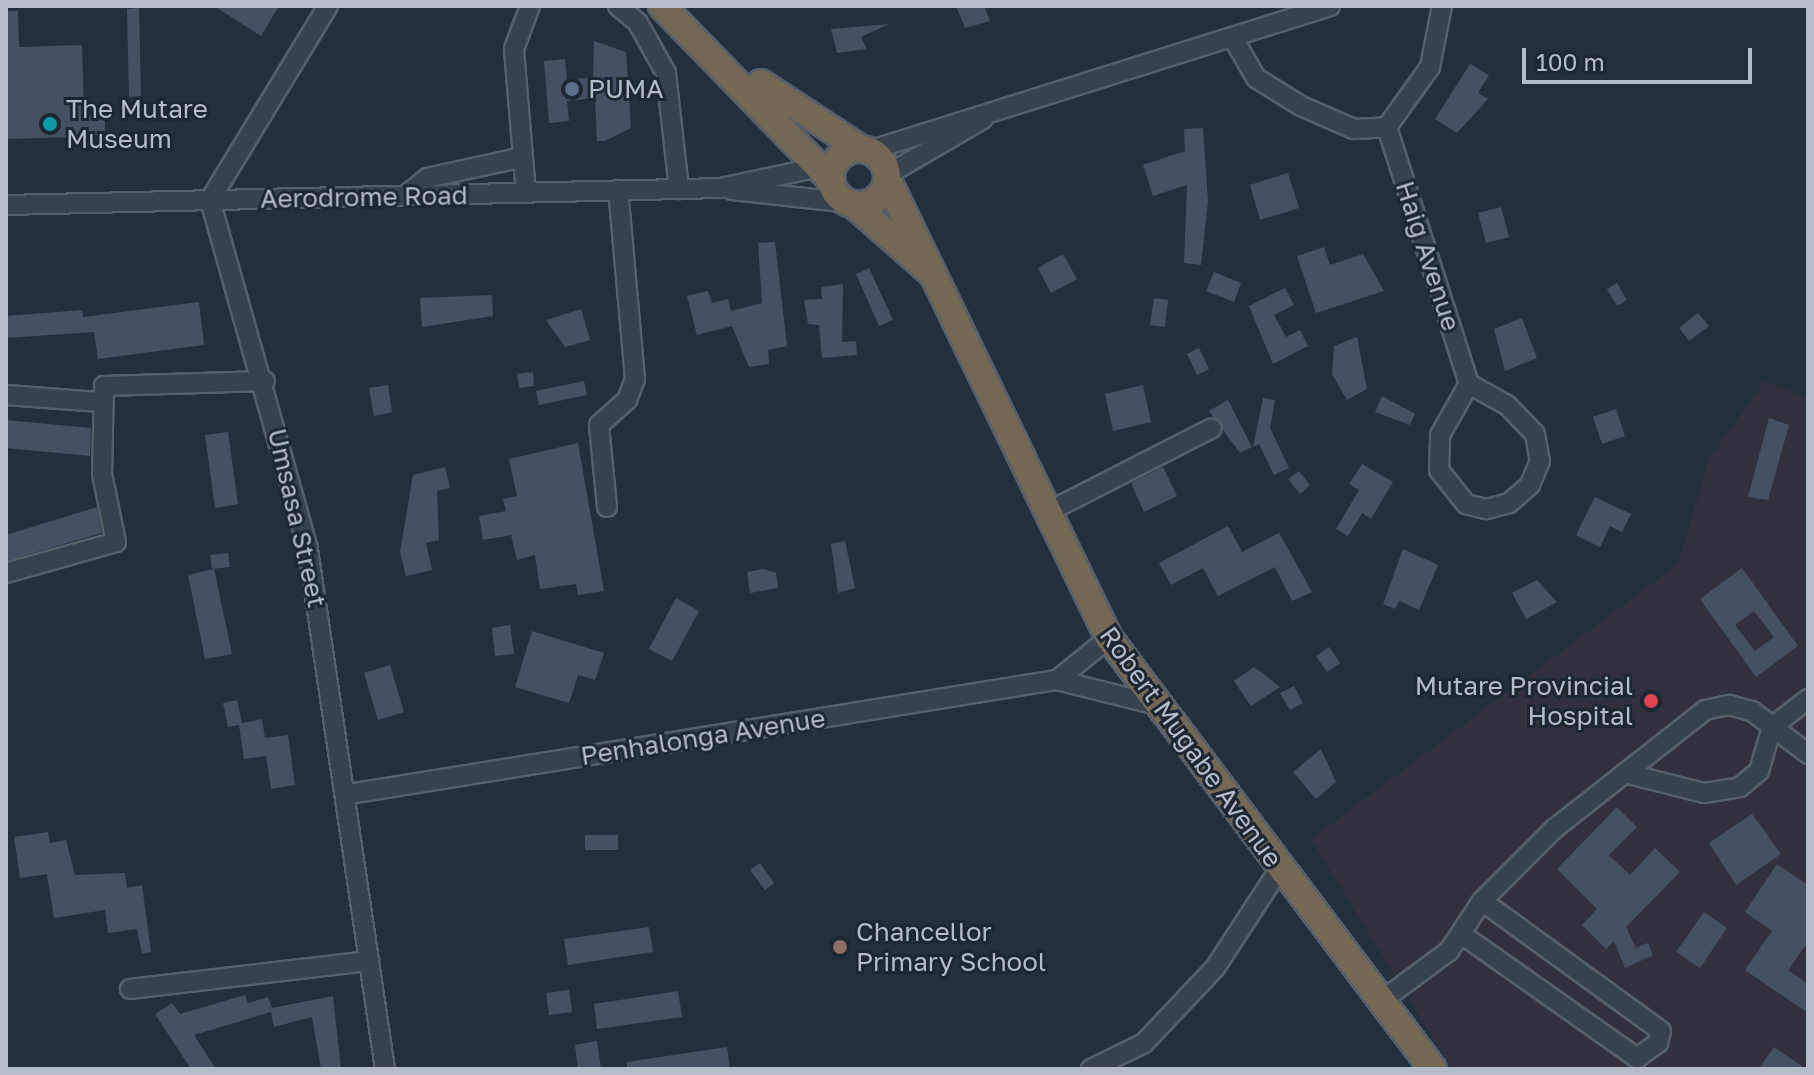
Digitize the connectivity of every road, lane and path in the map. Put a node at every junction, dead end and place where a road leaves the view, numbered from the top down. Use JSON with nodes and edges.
{"nodes":[{"id":1,"x":328,"y":6,"type":"edge"},
{"id":2,"x":530,"y":6,"type":"edge"},
{"id":3,"x":618,"y":6,"type":"edge"},
{"id":4,"x":662,"y":6,"type":"edge"},
{"id":5,"x":680,"y":6,"type":"edge"},
{"id":6,"x":1330,"y":6,"type":"edge"},
{"id":7,"x":1442,"y":6,"type":"edge"},
{"id":8,"x":1233,"y":38,"type":"junction"},
{"id":9,"x":1028,"y":96,"type":"junction"},
{"id":10,"x":1387,"y":127,"type":"junction"},
{"id":11,"x":864,"y":150,"type":"junction"},
{"id":12,"x":523,"y":157,"type":"junction"},
{"id":13,"x":829,"y":171,"type":"junction"},
{"id":14,"x":887,"y":177,"type":"junction"},
{"id":15,"x":721,"y":188,"type":"junction"},
{"id":16,"x":679,"y":189,"type":"junction"},
{"id":17,"x":618,"y":190,"type":"junction"},
{"id":18,"x":526,"y":193,"type":"junction"},
{"id":19,"x":405,"y":196,"type":"junction"},
{"id":20,"x":210,"y":200,"type":"junction"},
{"id":21,"x":852,"y":204,"type":"junction"},
{"id":22,"x":6,"y":205,"type":"edge"},
{"id":23,"x":928,"y":270,"type":"junction"},
{"id":24,"x":265,"y":381,"type":"junction"},
{"id":25,"x":1469,"y":384,"type":"junction"},
{"id":26,"x":6,"y":395,"type":"edge"},
{"id":27,"x":99,"y":402,"type":"junction"},
{"id":28,"x":1212,"y":428,"type":"dead end"},
{"id":29,"x":607,"y":507,"type":"dead end"},
{"id":30,"x":1046,"y":513,"type":"junction"},
{"id":31,"x":6,"y":573,"type":"edge"},
{"id":32,"x":1109,"y":638,"type":"junction"},
{"id":33,"x":1057,"y":680,"type":"junction"},
{"id":34,"x":1808,"y":699,"type":"edge"},
{"id":35,"x":1153,"y":704,"type":"junction"},
{"id":36,"x":1772,"y":727,"type":"junction"},
{"id":37,"x":1808,"y":754,"type":"edge"},
{"id":38,"x":1625,"y":773,"type":"junction"},
{"id":39,"x":349,"y":794,"type":"junction"},
{"id":40,"x":1279,"y":870,"type":"junction"},
{"id":41,"x":1482,"y":901,"type":"junction"},
{"id":42,"x":1464,"y":936,"type":"junction"},
{"id":43,"x":369,"y":961,"type":"junction"},
{"id":44,"x":130,"y":989,"type":"dead end"},
{"id":45,"x":1380,"y":1002,"type":"junction"},
{"id":46,"x":385,"y":1069,"type":"edge"},
{"id":47,"x":1091,"y":1069,"type":"edge"},
{"id":48,"x":1433,"y":1069,"type":"edge"}],
"edges":[{"from":1,"to":20,"type":"street"},
{"from":2,"to":12,"type":"street"},
{"from":3,"to":16,"type":"street"},
{"from":4,"to":13,"type":"highway"},
{"from":5,"to":11,"type":"highway"},
{"from":6,"to":8,"type":"street"},
{"from":7,"to":10,"type":"street"},
{"from":8,"to":9,"type":"street"},
{"from":8,"to":10,"type":"street"},
{"from":9,"to":11,"type":"street"},
{"from":9,"to":14,"type":"street"},
{"from":10,"to":25,"type":"street","name":"Haig Avenue"},
{"from":11,"to":13,"type":"highway"},
{"from":11,"to":14,"type":"highway","name":"Robert Mugabe Avenue"},
{"from":12,"to":18,"type":"street"},
{"from":12,"to":19,"type":"street"},
{"from":13,"to":15,"type":"street","name":"Aerodrome Road"},
{"from":13,"to":21,"type":"highway","name":"Robert Mugabe Avenue"},
{"from":14,"to":21,"type":"highway"},
{"from":14,"to":23,"type":"highway","name":"Robert Mugabe Avenue"},
{"from":15,"to":16,"type":"street","name":"Aerodrome Road"},
{"from":15,"to":21,"type":"street","name":"Aerodrome Road"},
{"from":16,"to":17,"type":"street","name":"Aerodrome Road"},
{"from":17,"to":18,"type":"street","name":"Aerodrome Road"},
{"from":17,"to":29,"type":"street"},
{"from":18,"to":19,"type":"street","name":"Aerodrome Road"},
{"from":19,"to":20,"type":"street","name":"Aerodrome Road"},
{"from":20,"to":22,"type":"street","name":"Aerodrome Road"},
{"from":20,"to":24,"type":"street","name":"Umsasa Street"},
{"from":21,"to":23,"type":"highway","name":"Robert Mugabe Avenue"},
{"from":23,"to":30,"type":"highway","name":"Robert Mugabe Avenue"},
{"from":24,"to":27,"type":"street"},
{"from":24,"to":39,"type":"street","name":"Umsasa Street"},
{"from":25,"to":25,"type":"street"},
{"from":26,"to":27,"type":"street"},
{"from":27,"to":31,"type":"street"},
{"from":28,"to":30,"type":"street"},
{"from":30,"to":32,"type":"highway","name":"Robert Mugabe Avenue"},
{"from":32,"to":33,"type":"street","name":"Penhalonga Avenue"},
{"from":32,"to":35,"type":"highway","name":"Robert Mugabe Avenue"},
{"from":33,"to":35,"type":"street","name":"Penhalonga Avenue"},
{"from":33,"to":39,"type":"street","name":"Penhalonga Avenue"},
{"from":34,"to":36,"type":"street"},
{"from":35,"to":40,"type":"highway","name":"Robert Mugabe Avenue"},
{"from":36,"to":37,"type":"street"},
{"from":36,"to":38,"type":"street"},
{"from":36,"to":38,"type":"street"},
{"from":38,"to":41,"type":"street"},
{"from":39,"to":43,"type":"street","name":"Umsasa Street"},
{"from":40,"to":45,"type":"highway","name":"Robert Mugabe Avenue"},
{"from":40,"to":47,"type":"street"},
{"from":41,"to":42,"type":"street"},
{"from":41,"to":42,"type":"street"},
{"from":42,"to":45,"type":"street"},
{"from":43,"to":44,"type":"street"},
{"from":43,"to":46,"type":"street","name":"Umsasa Street"},
{"from":45,"to":48,"type":"highway","name":"Robert Mugabe Avenue"}]}
